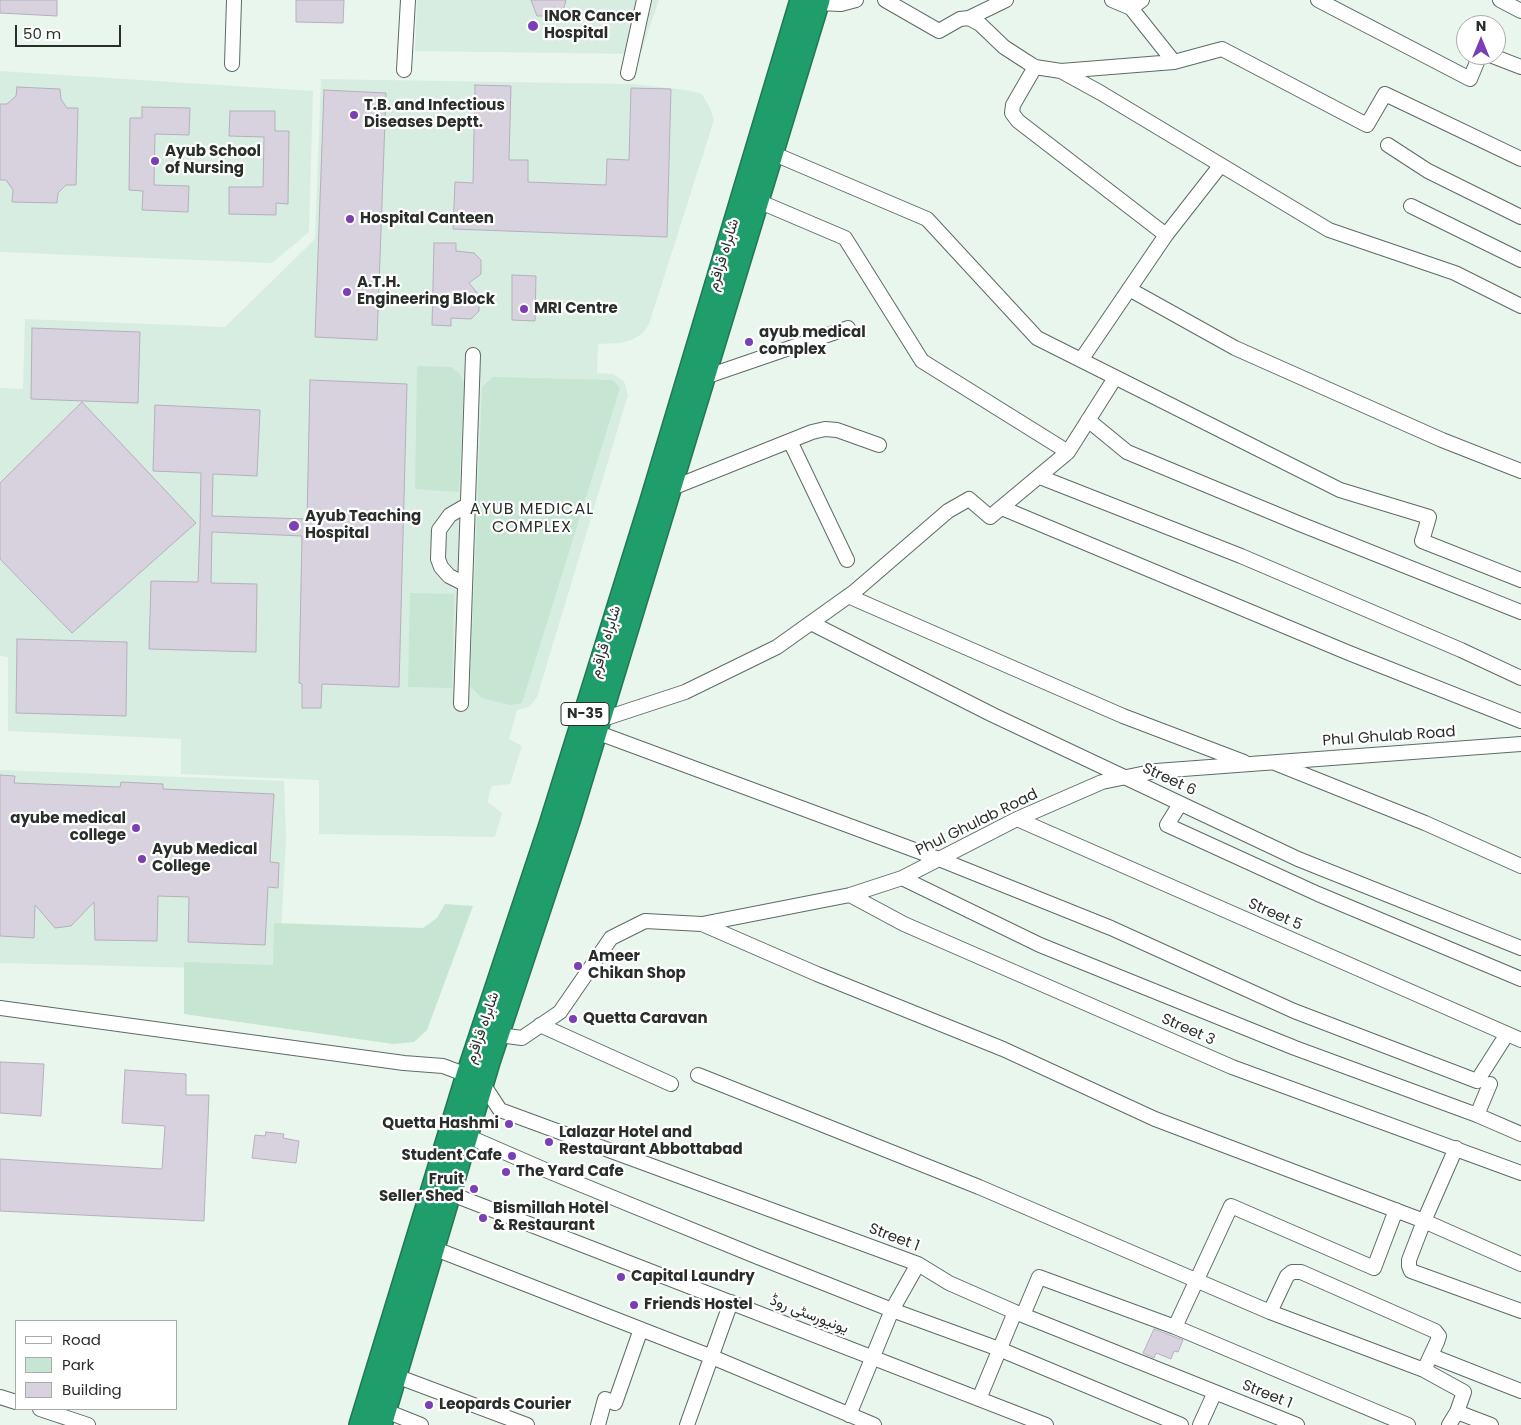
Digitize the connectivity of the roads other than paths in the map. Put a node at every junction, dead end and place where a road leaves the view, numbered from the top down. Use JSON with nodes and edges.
{"nodes":[{"id":1,"x":234,"y":0,"type":"edge"},
{"id":2,"x":408,"y":0,"type":"edge"},
{"id":3,"x":644,"y":0,"type":"edge"},
{"id":4,"x":856,"y":0,"type":"edge"},
{"id":5,"x":885,"y":0,"type":"edge"},
{"id":6,"x":1006,"y":0,"type":"edge"},
{"id":7,"x":1112,"y":0,"type":"edge"},
{"id":8,"x":1318,"y":0,"type":"edge"},
{"id":9,"x":1500,"y":0,"type":"edge"},
{"id":10,"x":812,"y":1,"type":"edge"},
{"id":11,"x":1136,"y":4,"type":"edge"},
{"id":12,"x":1521,"y":11,"type":"edge"},
{"id":13,"x":969,"y":18,"type":"junction"},
{"id":14,"x":1506,"y":61,"type":"edge"},
{"id":15,"x":1174,"y":62,"type":"junction"},
{"id":16,"x":232,"y":64,"type":"dead end"},
{"id":17,"x":1476,"y":65,"type":"edge"},
{"id":18,"x":1035,"y":67,"type":"junction"},
{"id":19,"x":1521,"y":67,"type":"edge"},
{"id":20,"x":404,"y":70,"type":"dead end"},
{"id":21,"x":1060,"y":71,"type":"junction"},
{"id":22,"x":628,"y":73,"type":"dead end"},
{"id":23,"x":1388,"y":145,"type":"dead end"},
{"id":24,"x":772,"y":153,"type":"junction"},
{"id":25,"x":1521,"y":159,"type":"edge"},
{"id":26,"x":1220,"y":166,"type":"junction"},
{"id":27,"x":758,"y":201,"type":"junction"},
{"id":28,"x":1411,"y":206,"type":"dead end"},
{"id":29,"x":1521,"y":217,"type":"edge"},
{"id":30,"x":1166,"y":235,"type":"junction"},
{"id":31,"x":1521,"y":260,"type":"edge"},
{"id":32,"x":1129,"y":289,"type":"junction"},
{"id":33,"x":1521,"y":306,"type":"edge"},
{"id":34,"x":848,"y":328,"type":"dead end"},
{"id":35,"x":473,"y":356,"type":"dead end"},
{"id":36,"x":1081,"y":360,"type":"junction"},
{"id":37,"x":705,"y":377,"type":"junction"},
{"id":38,"x":1115,"y":378,"type":"junction"},
{"id":39,"x":1088,"y":420,"type":"junction"},
{"id":40,"x":790,"y":441,"type":"junction"},
{"id":41,"x":879,"y":445,"type":"dead end"},
{"id":42,"x":1068,"y":452,"type":"junction"},
{"id":43,"x":1521,"y":471,"type":"edge"},
{"id":44,"x":1040,"y":477,"type":"junction"},
{"id":45,"x":672,"y":488,"type":"junction"},
{"id":46,"x":469,"y":504,"type":"junction"},
{"id":47,"x":1002,"y":508,"type":"junction"},
{"id":48,"x":847,"y":560,"type":"dead end"},
{"id":49,"x":1521,"y":580,"type":"edge"},
{"id":50,"x":466,"y":584,"type":"junction"},
{"id":51,"x":848,"y":596,"type":"junction"},
{"id":52,"x":1521,"y":612,"type":"edge"},
{"id":53,"x":811,"y":623,"type":"junction"},
{"id":54,"x":1521,"y":678,"type":"edge"},
{"id":55,"x":461,"y":704,"type":"dead end"},
{"id":56,"x":1521,"y":721,"type":"edge"},
{"id":57,"x":598,"y":726,"type":"junction"},
{"id":58,"x":1521,"y":744,"type":"edge"},
{"id":59,"x":1272,"y":762,"type":"junction"},
{"id":60,"x":1249,"y":764,"type":"junction"},
{"id":61,"x":1125,"y":777,"type":"junction"},
{"id":62,"x":1180,"y":804,"type":"junction"},
{"id":63,"x":1017,"y":820,"type":"junction"},
{"id":64,"x":939,"y":860,"type":"junction"},
{"id":65,"x":1521,"y":866,"type":"edge"},
{"id":66,"x":902,"y":878,"type":"junction"},
{"id":67,"x":850,"y":895,"type":"junction"},
{"id":68,"x":702,"y":924,"type":"junction"},
{"id":69,"x":1521,"y":948,"type":"edge"},
{"id":70,"x":1521,"y":979,"type":"edge"},
{"id":71,"x":0,"y":1008,"type":"edge"},
{"id":72,"x":540,"y":1025,"type":"junction"},
{"id":73,"x":1507,"y":1034,"type":"junction"},
{"id":74,"x":499,"y":1036,"type":"junction"},
{"id":75,"x":1521,"y":1040,"type":"edge"},
{"id":76,"x":698,"y":1075,"type":"dead end"},
{"id":77,"x":475,"y":1080,"type":"junction"},
{"id":78,"x":671,"y":1084,"type":"dead end"},
{"id":79,"x":1490,"y":1084,"type":"dead end"},
{"id":80,"x":1477,"y":1114,"type":"junction"},
{"id":81,"x":1521,"y":1134,"type":"edge"},
{"id":82,"x":467,"y":1136,"type":"junction"},
{"id":83,"x":1456,"y":1148,"type":"junction"},
{"id":84,"x":1521,"y":1174,"type":"edge"},
{"id":85,"x":449,"y":1193,"type":"junction"},
{"id":86,"x":1396,"y":1210,"type":"junction"},
{"id":87,"x":1424,"y":1220,"type":"junction"},
{"id":88,"x":433,"y":1248,"type":"junction"},
{"id":89,"x":918,"y":1264,"type":"junction"},
{"id":90,"x":1521,"y":1264,"type":"edge"},
{"id":91,"x":1198,"y":1281,"type":"junction"},
{"id":92,"x":731,"y":1302,"type":"junction"},
{"id":93,"x":892,"y":1310,"type":"junction"},
{"id":94,"x":1521,"y":1311,"type":"edge"},
{"id":95,"x":1270,"y":1312,"type":"junction"},
{"id":96,"x":1019,"y":1313,"type":"junction"},
{"id":97,"x":1175,"y":1326,"type":"junction"},
{"id":98,"x":641,"y":1329,"type":"junction"},
{"id":99,"x":999,"y":1349,"type":"junction"},
{"id":100,"x":1432,"y":1356,"type":"junction"},
{"id":101,"x":712,"y":1357,"type":"junction"},
{"id":102,"x":873,"y":1357,"type":"junction"},
{"id":103,"x":1424,"y":1370,"type":"junction"},
{"id":104,"x":396,"y":1376,"type":"junction"},
{"id":105,"x":1521,"y":1391,"type":"edge"},
{"id":106,"x":1215,"y":1392,"type":"junction"},
{"id":107,"x":0,"y":1397,"type":"edge"},
{"id":108,"x":979,"y":1399,"type":"junction"},
{"id":109,"x":15,"y":1402,"type":"edge"},
{"id":110,"x":43,"y":1410,"type":"edge"},
{"id":111,"x":1457,"y":1412,"type":"junction"},
{"id":112,"x":846,"y":1413,"type":"junction"},
{"id":113,"x":384,"y":1418,"type":"edge"},
{"id":114,"x":88,"y":1425,"type":"edge"},
{"id":115,"x":360,"y":1425,"type":"edge"},
{"id":116,"x":421,"y":1425,"type":"edge"},
{"id":117,"x":527,"y":1425,"type":"edge"},
{"id":118,"x":598,"y":1425,"type":"edge"},
{"id":119,"x":687,"y":1425,"type":"edge"},
{"id":120,"x":837,"y":1425,"type":"edge"},
{"id":121,"x":874,"y":1425,"type":"edge"},
{"id":122,"x":1046,"y":1425,"type":"edge"},
{"id":123,"x":1181,"y":1425,"type":"edge"},
{"id":124,"x":1200,"y":1425,"type":"edge"},
{"id":125,"x":1297,"y":1425,"type":"edge"},
{"id":126,"x":1408,"y":1425,"type":"edge"},
{"id":127,"x":1449,"y":1425,"type":"edge"},
{"id":128,"x":1491,"y":1425,"type":"edge"}],
"edges":[{"from":1,"to":16,"type":"street"},
{"from":2,"to":20,"type":"street"},
{"from":3,"to":22,"type":"street"},
{"from":4,"to":10,"type":"street"},
{"from":5,"to":13,"type":"street"},
{"from":6,"to":13,"type":"street"},
{"from":7,"to":11,"type":"street"},
{"from":8,"to":17,"type":"street"},
{"from":9,"to":12,"type":"street"},
{"from":10,"to":24,"type":"highway","name":"شاہراہ قراقرم","number":"N-35"},
{"from":10,"to":77,"type":"highway","name":"شاہراہ قراقرم","number":"N-35"},
{"from":11,"to":15,"type":"street"},
{"from":13,"to":18,"type":"street"},
{"from":14,"to":19,"type":"street"},
{"from":15,"to":21,"type":"street"},
{"from":15,"to":25,"type":"street"},
{"from":18,"to":21,"type":"street"},
{"from":18,"to":30,"type":"street"},
{"from":21,"to":26,"type":"street"},
{"from":23,"to":29,"type":"street"},
{"from":24,"to":27,"type":"highway","name":"شاہراہ قراقرم","number":"N-35"},
{"from":24,"to":36,"type":"street"},
{"from":26,"to":30,"type":"street"},
{"from":26,"to":33,"type":"street"},
{"from":27,"to":37,"type":"highway","name":"شاہراہ قراقرم","number":"N-35"},
{"from":27,"to":42,"type":"street"},
{"from":28,"to":31,"type":"street"},
{"from":30,"to":32,"type":"street"},
{"from":32,"to":36,"type":"street"},
{"from":32,"to":43,"type":"street"},
{"from":34,"to":37,"type":"street"},
{"from":35,"to":46,"type":"street"},
{"from":36,"to":38,"type":"street"},
{"from":37,"to":45,"type":"highway","name":"شاہراہ قراقرم","number":"N-35"},
{"from":38,"to":39,"type":"street"},
{"from":38,"to":49,"type":"street"},
{"from":39,"to":42,"type":"street"},
{"from":39,"to":52,"type":"street"},
{"from":40,"to":41,"type":"street"},
{"from":40,"to":45,"type":"street"},
{"from":40,"to":48,"type":"street"},
{"from":42,"to":44,"type":"street"},
{"from":44,"to":47,"type":"street"},
{"from":44,"to":54,"type":"street"},
{"from":45,"to":57,"type":"highway","name":"شاہراہ قراقرم","number":"N-35"},
{"from":46,"to":50,"type":"street"},
{"from":46,"to":50,"type":"street"},
{"from":47,"to":51,"type":"street"},
{"from":47,"to":56,"type":"street"},
{"from":50,"to":55,"type":"street"},
{"from":51,"to":53,"type":"street"},
{"from":51,"to":60,"type":"street"},
{"from":53,"to":57,"type":"street"},
{"from":53,"to":61,"type":"street","name":"Street 6"},
{"from":57,"to":64,"type":"street"},
{"from":57,"to":74,"type":"highway","name":"شاہراہ قراقرم","number":"N-35"},
{"from":58,"to":59,"type":"street","name":"Phul Ghulab Road"},
{"from":59,"to":60,"type":"street","name":"Phul Ghulab Road"},
{"from":59,"to":65,"type":"street"},
{"from":60,"to":61,"type":"street","name":"Phul Ghulab Road"},
{"from":61,"to":62,"type":"street","name":"Street 6"},
{"from":61,"to":63,"type":"street","name":"Phul Ghulab Road"},
{"from":62,"to":69,"type":"street","name":"Street 6"},
{"from":62,"to":70,"type":"street"},
{"from":63,"to":64,"type":"street","name":"Phul Ghulab Road"},
{"from":63,"to":73,"type":"street","name":"Street 5"},
{"from":64,"to":66,"type":"street","name":"Phul Ghulab Road"},
{"from":64,"to":73,"type":"street"},
{"from":66,"to":67,"type":"street","name":"Phul Ghulab Road"},
{"from":66,"to":80,"type":"street"},
{"from":67,"to":68,"type":"street","name":"Phul Ghulab Road"},
{"from":67,"to":83,"type":"street","name":"Street 3"},
{"from":68,"to":72,"type":"street","name":"Phul Ghulab Road"},
{"from":68,"to":86,"type":"street"},
{"from":71,"to":77,"type":"street"},
{"from":72,"to":74,"type":"street","name":"Phul Ghulab Road"},
{"from":72,"to":78,"type":"street"},
{"from":73,"to":75,"type":"street","name":"Street 5"},
{"from":74,"to":77,"type":"highway","name":"شاہراہ قراقرم","number":"N-35"},
{"from":76,"to":91,"type":"street"},
{"from":77,"to":82,"type":"highway","name":"شاہراہ قراقرم","number":"N-35"},
{"from":77,"to":89,"type":"street","name":"Street 1"},
{"from":77,"to":115,"type":"highway","name":"شاہراہ قراقرم","number":"N-35"},
{"from":79,"to":80,"type":"street"},
{"from":80,"to":81,"type":"street"},
{"from":82,"to":85,"type":"highway","name":"شاہراہ قراقرم","number":"N-35"},
{"from":82,"to":93,"type":"street"},
{"from":83,"to":84,"type":"street","name":"Street 3"},
{"from":83,"to":87,"type":"street"},
{"from":85,"to":88,"type":"highway","name":"شاہراہ قراقرم","number":"N-35"},
{"from":85,"to":92,"type":"street","name":"یونیورسٹی روڈ"},
{"from":86,"to":87,"type":"street"},
{"from":86,"to":91,"type":"street"},
{"from":87,"to":90,"type":"street"},
{"from":87,"to":94,"type":"street"},
{"from":88,"to":98,"type":"street"},
{"from":88,"to":104,"type":"highway","name":"شاہراہ قراقرم","number":"N-35"},
{"from":89,"to":93,"type":"street"},
{"from":89,"to":96,"type":"street","name":"Street 1"},
{"from":91,"to":95,"type":"street"},
{"from":91,"to":97,"type":"street"},
{"from":92,"to":101,"type":"street"},
{"from":92,"to":102,"type":"street","name":"یونیورسٹی روڈ"},
{"from":93,"to":99,"type":"street"},
{"from":93,"to":102,"type":"street"},
{"from":95,"to":100,"type":"street"},
{"from":95,"to":103,"type":"street"},
{"from":96,"to":97,"type":"street"},
{"from":96,"to":99,"type":"street"},
{"from":96,"to":106,"type":"street","name":"Street 1"},
{"from":97,"to":126,"type":"street"},
{"from":98,"to":101,"type":"street"},
{"from":98,"to":118,"type":"street"},
{"from":99,"to":108,"type":"street"},
{"from":99,"to":123,"type":"street"},
{"from":100,"to":103,"type":"street"},
{"from":100,"to":105,"type":"street"},
{"from":101,"to":112,"type":"street"},
{"from":101,"to":119,"type":"street"},
{"from":102,"to":108,"type":"street","name":"یونیورسٹی روڈ"},
{"from":102,"to":112,"type":"street"},
{"from":103,"to":111,"type":"street"},
{"from":104,"to":113,"type":"highway","name":"شاہراہ قراقرم","number":"N-35"},
{"from":104,"to":117,"type":"street"},
{"from":106,"to":124,"type":"street"},
{"from":106,"to":125,"type":"street","name":"Street 1"},
{"from":107,"to":109,"type":"street"},
{"from":108,"to":122,"type":"street","name":"یونیورسٹی روڈ"},
{"from":110,"to":114,"type":"street"},
{"from":111,"to":127,"type":"street"},
{"from":111,"to":128,"type":"street"},
{"from":112,"to":120,"type":"street"},
{"from":112,"to":121,"type":"street"},
{"from":113,"to":116,"type":"street"}]}
